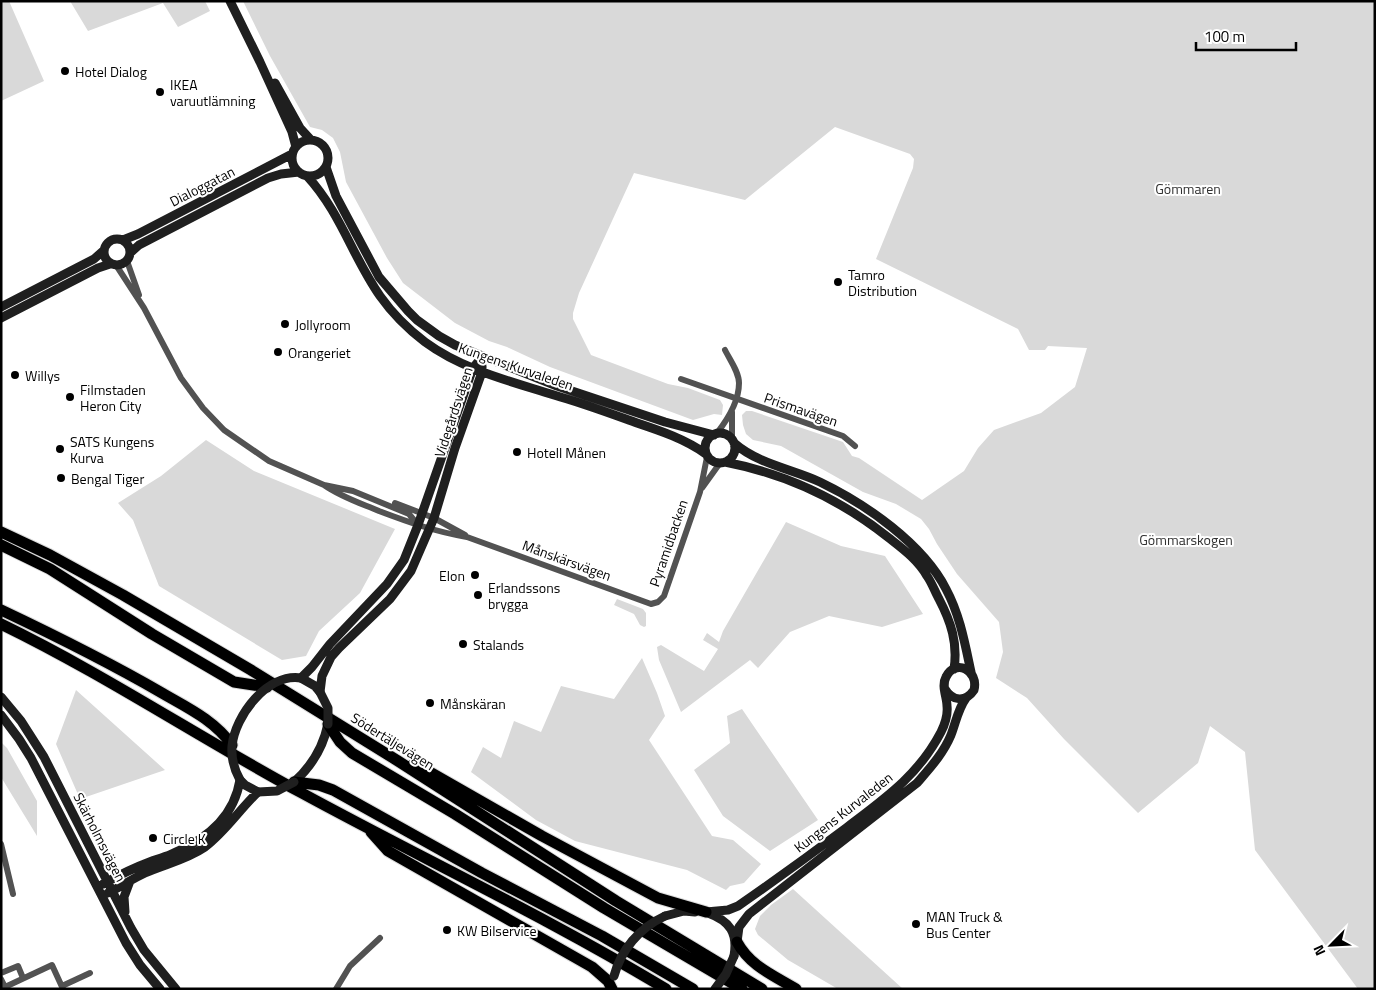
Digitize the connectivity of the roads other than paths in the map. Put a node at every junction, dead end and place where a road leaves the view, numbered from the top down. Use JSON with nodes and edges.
{"nodes":[{"id":1,"x":230,"y":1,"type":"edge"},
{"id":2,"x":260,"y":62,"type":"junction"},
{"id":3,"x":311,"y":140,"type":"junction"},
{"id":4,"x":294,"y":150,"type":"junction"},
{"id":5,"x":326,"y":167,"type":"junction"},
{"id":6,"x":303,"y":174,"type":"junction"},
{"id":7,"x":123,"y":240,"type":"junction"},
{"id":8,"x":103,"y":251,"type":"junction"},
{"id":9,"x":128,"y":257,"type":"junction"},
{"id":10,"x":113,"y":265,"type":"junction"},
{"id":11,"x":1,"y":307,"type":"edge"},
{"id":12,"x":144,"y":308,"type":"junction"},
{"id":13,"x":1,"y":318,"type":"edge"},
{"id":14,"x":725,"y":350,"type":"dead end"},
{"id":15,"x":483,"y":356,"type":"junction"},
{"id":16,"x":477,"y":370,"type":"junction"},
{"id":17,"x":680,"y":379,"type":"dead end"},
{"id":18,"x":736,"y":400,"type":"junction"},
{"id":19,"x":732,"y":412,"type":"junction"},
{"id":20,"x":715,"y":434,"type":"junction"},
{"id":21,"x":733,"y":441,"type":"junction"},
{"id":22,"x":855,"y":446,"type":"dead end"},
{"id":23,"x":707,"y":455,"type":"junction"},
{"id":24,"x":722,"y":463,"type":"junction"},
{"id":25,"x":324,"y":485,"type":"junction"},
{"id":26,"x":700,"y":492,"type":"junction"},
{"id":27,"x":422,"y":513,"type":"junction"},
{"id":28,"x":434,"y":518,"type":"junction"},
{"id":29,"x":418,"y":525,"type":"junction"},
{"id":30,"x":430,"y":529,"type":"junction"},
{"id":31,"x":1,"y":532,"type":"edge"},
{"id":32,"x":467,"y":537,"type":"junction"},
{"id":33,"x":1,"y":545,"type":"edge"},
{"id":34,"x":658,"y":602,"type":"joint"},
{"id":35,"x":1,"y":610,"type":"edge"},
{"id":36,"x":1,"y":624,"type":"edge"},
{"id":37,"x":954,"y":668,"type":"junction"},
{"id":38,"x":971,"y":672,"type":"junction"},
{"id":39,"x":302,"y":677,"type":"junction"},
{"id":40,"x":267,"y":687,"type":"junction"},
{"id":41,"x":321,"y":689,"type":"junction"},
{"id":42,"x":945,"y":689,"type":"junction"},
{"id":43,"x":1,"y":697,"type":"edge"},
{"id":44,"x":966,"y":698,"type":"junction"},
{"id":45,"x":1,"y":715,"type":"edge"},
{"id":46,"x":328,"y":724,"type":"junction"},
{"id":47,"x":344,"y":728,"type":"junction"},
{"id":48,"x":232,"y":745,"type":"junction"},
{"id":49,"x":240,"y":780,"type":"junction"},
{"id":50,"x":294,"y":782,"type":"junction"},
{"id":51,"x":258,"y":792,"type":"junction"},
{"id":52,"x":366,"y":827,"type":"junction"},
{"id":53,"x":1,"y":844,"type":"edge"},
{"id":54,"x":130,"y":881,"type":"junction"},
{"id":55,"x":107,"y":882,"type":"junction"},
{"id":56,"x":97,"y":887,"type":"junction"},
{"id":57,"x":112,"y":891,"type":"junction"},
{"id":58,"x":12,"y":894,"type":"dead end"},
{"id":59,"x":102,"y":896,"type":"junction"},
{"id":60,"x":706,"y":912,"type":"junction"},
{"id":61,"x":131,"y":928,"type":"junction"},
{"id":62,"x":380,"y":938,"type":"dead end"},
{"id":63,"x":737,"y":942,"type":"junction"},
{"id":64,"x":1,"y":973,"type":"edge"},
{"id":65,"x":90,"y":973,"type":"dead end"},
{"id":66,"x":23,"y":978,"type":"junction"},
{"id":67,"x":1,"y":979,"type":"edge"},
{"id":68,"x":62,"y":987,"type":"edge"},
{"id":69,"x":5,"y":988,"type":"edge"},
{"id":70,"x":160,"y":989,"type":"edge"},
{"id":71,"x":176,"y":989,"type":"edge"},
{"id":72,"x":336,"y":989,"type":"edge"},
{"id":73,"x":613,"y":989,"type":"edge"},
{"id":74,"x":666,"y":989,"type":"edge"},
{"id":75,"x":693,"y":989,"type":"edge"},
{"id":76,"x":715,"y":989,"type":"edge"},
{"id":77,"x":742,"y":989,"type":"edge"},
{"id":78,"x":762,"y":989,"type":"edge"},
{"id":79,"x":796,"y":989,"type":"edge"}],
"edges":[{"from":1,"to":2,"type":"street"},
{"from":2,"to":3,"type":"street"},
{"from":2,"to":4,"type":"street"},
{"from":3,"to":4,"type":"street"},
{"from":3,"to":5,"type":"street"},
{"from":4,"to":6,"type":"street"},
{"from":4,"to":7,"type":"street","name":"Dialoggatan"},
{"from":5,"to":6,"type":"street"},
{"from":5,"to":15,"type":"street","name":"Kungens Kurvaleden"},
{"from":6,"to":9,"type":"street","name":"Dialoggatan"},
{"from":6,"to":16,"type":"street","name":"Kungens Kurvaleden"},
{"from":7,"to":8,"type":"street"},
{"from":7,"to":9,"type":"street"},
{"from":8,"to":10,"type":"street"},
{"from":8,"to":11,"type":"street"},
{"from":9,"to":10,"type":"street"},
{"from":9,"to":12,"type":"street","name":"Månskärsvägen"},
{"from":10,"to":12,"type":"street","name":"Månskärsvägen"},
{"from":10,"to":13,"type":"street"},
{"from":12,"to":25,"type":"street","name":"Månskärsvägen"},
{"from":14,"to":18,"type":"street"},
{"from":15,"to":16,"type":"street","name":"Videgårdsvägen"},
{"from":15,"to":20,"type":"street","name":"Kungens Kurvaleden"},
{"from":16,"to":23,"type":"street","name":"Kungens Kurvaleden"},
{"from":16,"to":27,"type":"street","name":"Videgårdsvägen"},
{"from":16,"to":28,"type":"street","name":"Videgårdsvägen"},
{"from":17,"to":18,"type":"street","name":"Prismavägen"},
{"from":18,"to":19,"type":"street"},
{"from":18,"to":22,"type":"street","name":"Prismavägen"},
{"from":19,"to":20,"type":"street"},
{"from":19,"to":21,"type":"street"},
{"from":20,"to":21,"type":"street"},
{"from":20,"to":23,"type":"street"},
{"from":21,"to":24,"type":"street"},
{"from":21,"to":38,"type":"street"},
{"from":23,"to":24,"type":"street"},
{"from":23,"to":26,"type":"street","name":"Pyramidbacken"},
{"from":24,"to":26,"type":"street","name":"Pyramidbacken"},
{"from":24,"to":37,"type":"street"},
{"from":25,"to":27,"type":"street","name":"Månskärsvägen"},
{"from":25,"to":29,"type":"street","name":"Månskärsvägen"},
{"from":26,"to":34,"type":"street","name":"Pyramidbacken"},
{"from":27,"to":28,"type":"street","name":"Månskärsvägen"},
{"from":27,"to":29,"type":"street","name":"Videgårdsvägen"},
{"from":28,"to":30,"type":"street","name":"Videgårdsvägen"},
{"from":28,"to":32,"type":"street","name":"Månskärsvägen"},
{"from":29,"to":30,"type":"street","name":"Månskärsvägen"},
{"from":29,"to":39,"type":"street","name":"Videgårdsvägen"},
{"from":30,"to":32,"type":"street","name":"Månskärsvägen"},
{"from":30,"to":41,"type":"street","name":"Videgårdsvägen"},
{"from":31,"to":47,"type":"highway","name":"Södertäljevägen"},
{"from":32,"to":34,"type":"street","name":"Månskärsvägen"},
{"from":33,"to":40,"type":"highway"},
{"from":35,"to":48,"type":"highway"},
{"from":36,"to":52,"type":"highway"},
{"from":37,"to":38,"type":"street"},
{"from":37,"to":42,"type":"street"},
{"from":38,"to":44,"type":"street"},
{"from":39,"to":40,"type":"street","bridge":true},
{"from":39,"to":41,"type":"street"},
{"from":40,"to":48,"type":"street","bridge":true},
{"from":41,"to":46,"type":"street","bridge":true},
{"from":42,"to":44,"type":"street"},
{"from":42,"to":60,"type":"street","name":"Kungens Kurvaleden"},
{"from":43,"to":55,"type":"street","name":"Skärholmsvägen"},
{"from":44,"to":63,"type":"street","name":"Kungens Kurvaleden"},
{"from":45,"to":56,"type":"street","name":"Skärholmsvägen"},
{"from":46,"to":50,"type":"street"},
{"from":46,"to":77,"type":"highway"},
{"from":47,"to":60,"type":"highway"},
{"from":47,"to":78,"type":"highway","name":"Södertäljevägen"},
{"from":48,"to":49,"type":"street","bridge":true},
{"from":49,"to":51,"type":"street"},
{"from":49,"to":55,"type":"street"},
{"from":50,"to":51,"type":"street","bridge":true},
{"from":50,"to":75,"type":"highway"},
{"from":51,"to":54,"type":"street"},
{"from":52,"to":73,"type":"highway"},
{"from":52,"to":74,"type":"highway"},
{"from":53,"to":58,"type":"street"},
{"from":54,"to":57,"type":"street"},
{"from":54,"to":61,"type":"street"},
{"from":55,"to":56,"type":"street"},
{"from":55,"to":57,"type":"street","name":"Skärholmsvägen"},
{"from":56,"to":59,"type":"street","name":"Skärholmsvägen"},
{"from":57,"to":59,"type":"street"},
{"from":57,"to":61,"type":"street","name":"Skärholmsvägen"},
{"from":59,"to":70,"type":"street","name":"Skärholmsvägen"},
{"from":60,"to":63,"type":"street"},
{"from":60,"to":73,"type":"street","name":"Kungens Kurvaleden","bridge":true},
{"from":61,"to":71,"type":"street","name":"Skärholmsvägen"},
{"from":62,"to":72,"type":"street"},
{"from":63,"to":76,"type":"street","name":"Kungens Kurvaleden","bridge":true},
{"from":63,"to":79,"type":"highway"},
{"from":64,"to":66,"type":"street"},
{"from":65,"to":68,"type":"street"},
{"from":66,"to":68,"type":"street"},
{"from":66,"to":69,"type":"street"},
{"from":67,"to":69,"type":"street"}]}
